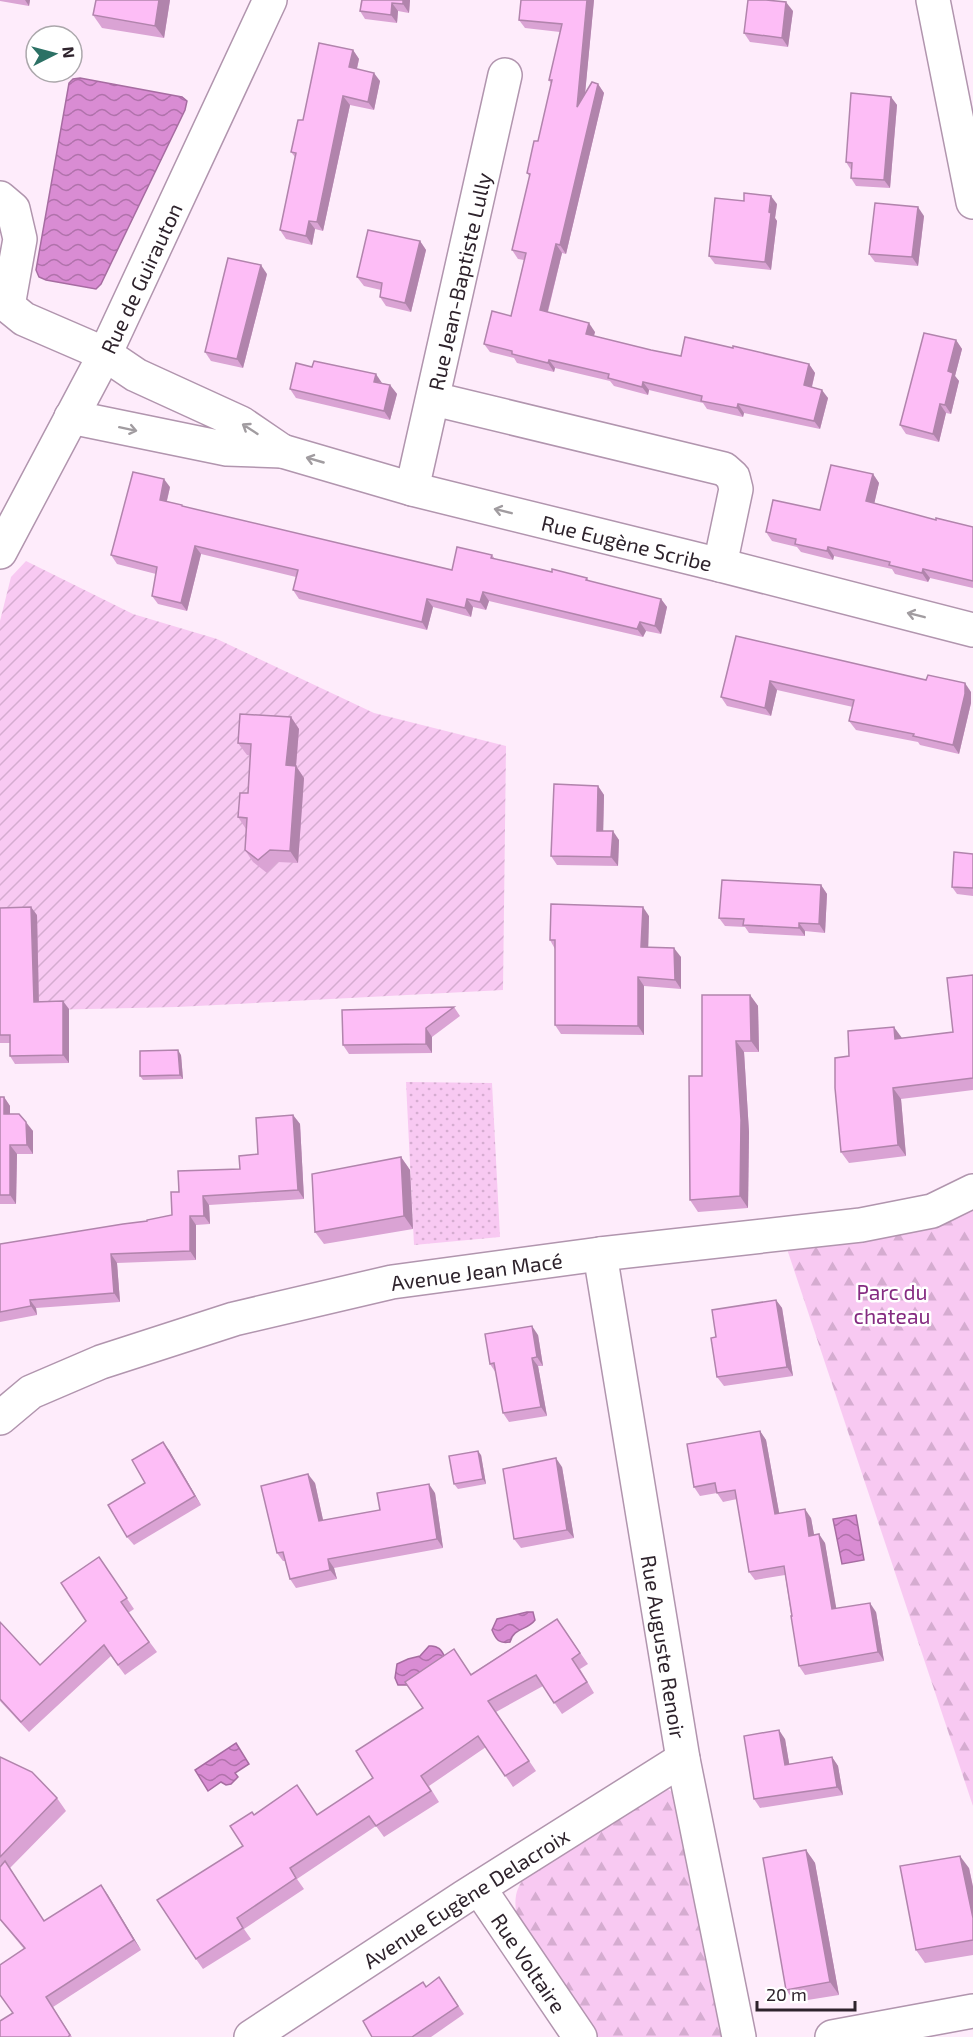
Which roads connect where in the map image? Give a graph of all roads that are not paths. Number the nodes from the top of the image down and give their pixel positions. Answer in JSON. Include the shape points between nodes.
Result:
{"nodes":[{"id":1,"x":270,"y":0,"type":"edge"},
{"id":2,"x":933,"y":0,"type":"edge"},
{"id":3,"x":505,"y":75,"type":"dead end"},
{"id":4,"x":968,"y":153,"type":"edge"},
{"id":5,"x":0,"y":198,"type":"edge"},
{"id":6,"x":973,"y":202,"type":"edge"},
{"id":7,"x":105,"y":354,"type":"junction"},
{"id":8,"x":434,"y":399,"type":"junction"},
{"id":9,"x":71,"y":417,"type":"junction"},
{"id":10,"x":282,"y":451,"type":"junction"},
{"id":11,"x":412,"y":489,"type":"junction"},
{"id":12,"x":0,"y":552,"type":"edge"},
{"id":13,"x":720,"y":565,"type":"junction"},
{"id":14,"x":973,"y":630,"type":"edge"},
{"id":15,"x":973,"y":1191,"type":"edge"},
{"id":16,"x":600,"y":1254,"type":"junction"},
{"id":17,"x":0,"y":1418,"type":"edge"},
{"id":18,"x":683,"y":1759,"type":"junction"},
{"id":19,"x":480,"y":1888,"type":"junction"},
{"id":20,"x":973,"y":2011,"type":"edge"},
{"id":21,"x":251,"y":2037,"type":"edge"},
{"id":22,"x":580,"y":2037,"type":"edge"},
{"id":23,"x":739,"y":2037,"type":"edge"},
{"id":24,"x":832,"y":2037,"type":"edge"}],
"edges":[{"from":1,"to":7,"type":"street","name":"Rue de Guirauton"},
{"from":2,"to":4,"type":"street"},
{"from":3,"to":8,"type":"street","name":"Rue Jean-Baptiste Lully"},
{"from":4,"to":6,"type":"street"},
{"from":5,"to":7,"type":"street","name":"Rue Eugène Scribe","via":[[13,209],[20,239],[8,306],[24,319]]},
{"from":7,"to":9,"type":"street","name":"Rue de Guirauton"},
{"from":10,"to":7,"type":"street","name":"Rue Eugène Scribe","one_way":true,"via":[[241,423],[136,375]]},
{"from":8,"to":11,"type":"street","name":"Rue Jean-Baptiste Lully"},
{"from":8,"to":13,"type":"street","via":[[724,469],[733,477],[736,489]]},
{"from":9,"to":10,"type":"street","name":"Rue Eugène Scribe","one_way":true,"via":[[227,449]]},
{"from":9,"to":12,"type":"street","name":"Rue de Guirauton"},
{"from":11,"to":10,"type":"street","name":"Rue Eugène Scribe","one_way":true},
{"from":13,"to":11,"type":"street","name":"Rue Eugène Scribe","one_way":true},
{"from":14,"to":13,"type":"street","name":"Rue Eugène Scribe","one_way":true},
{"from":15,"to":16,"type":"street","name":"Avenue Jean Macé","via":[[932,1211],[861,1225]]},
{"from":16,"to":17,"type":"street","name":"Avenue Jean Macé","via":[[392,1282],[234,1319],[101,1362],[31,1392]]},
{"from":16,"to":18,"type":"street","name":"Rue Auguste Renoir"},
{"from":18,"to":19,"type":"street","name":"Avenue Eugène Delacroix"},
{"from":18,"to":23,"type":"street","name":"Rue Auguste Renoir"},
{"from":19,"to":21,"type":"street","name":"Avenue Eugène Delacroix"},
{"from":19,"to":22,"type":"street","name":"Rue Voltaire"},
{"from":20,"to":24,"type":"street"}]}
